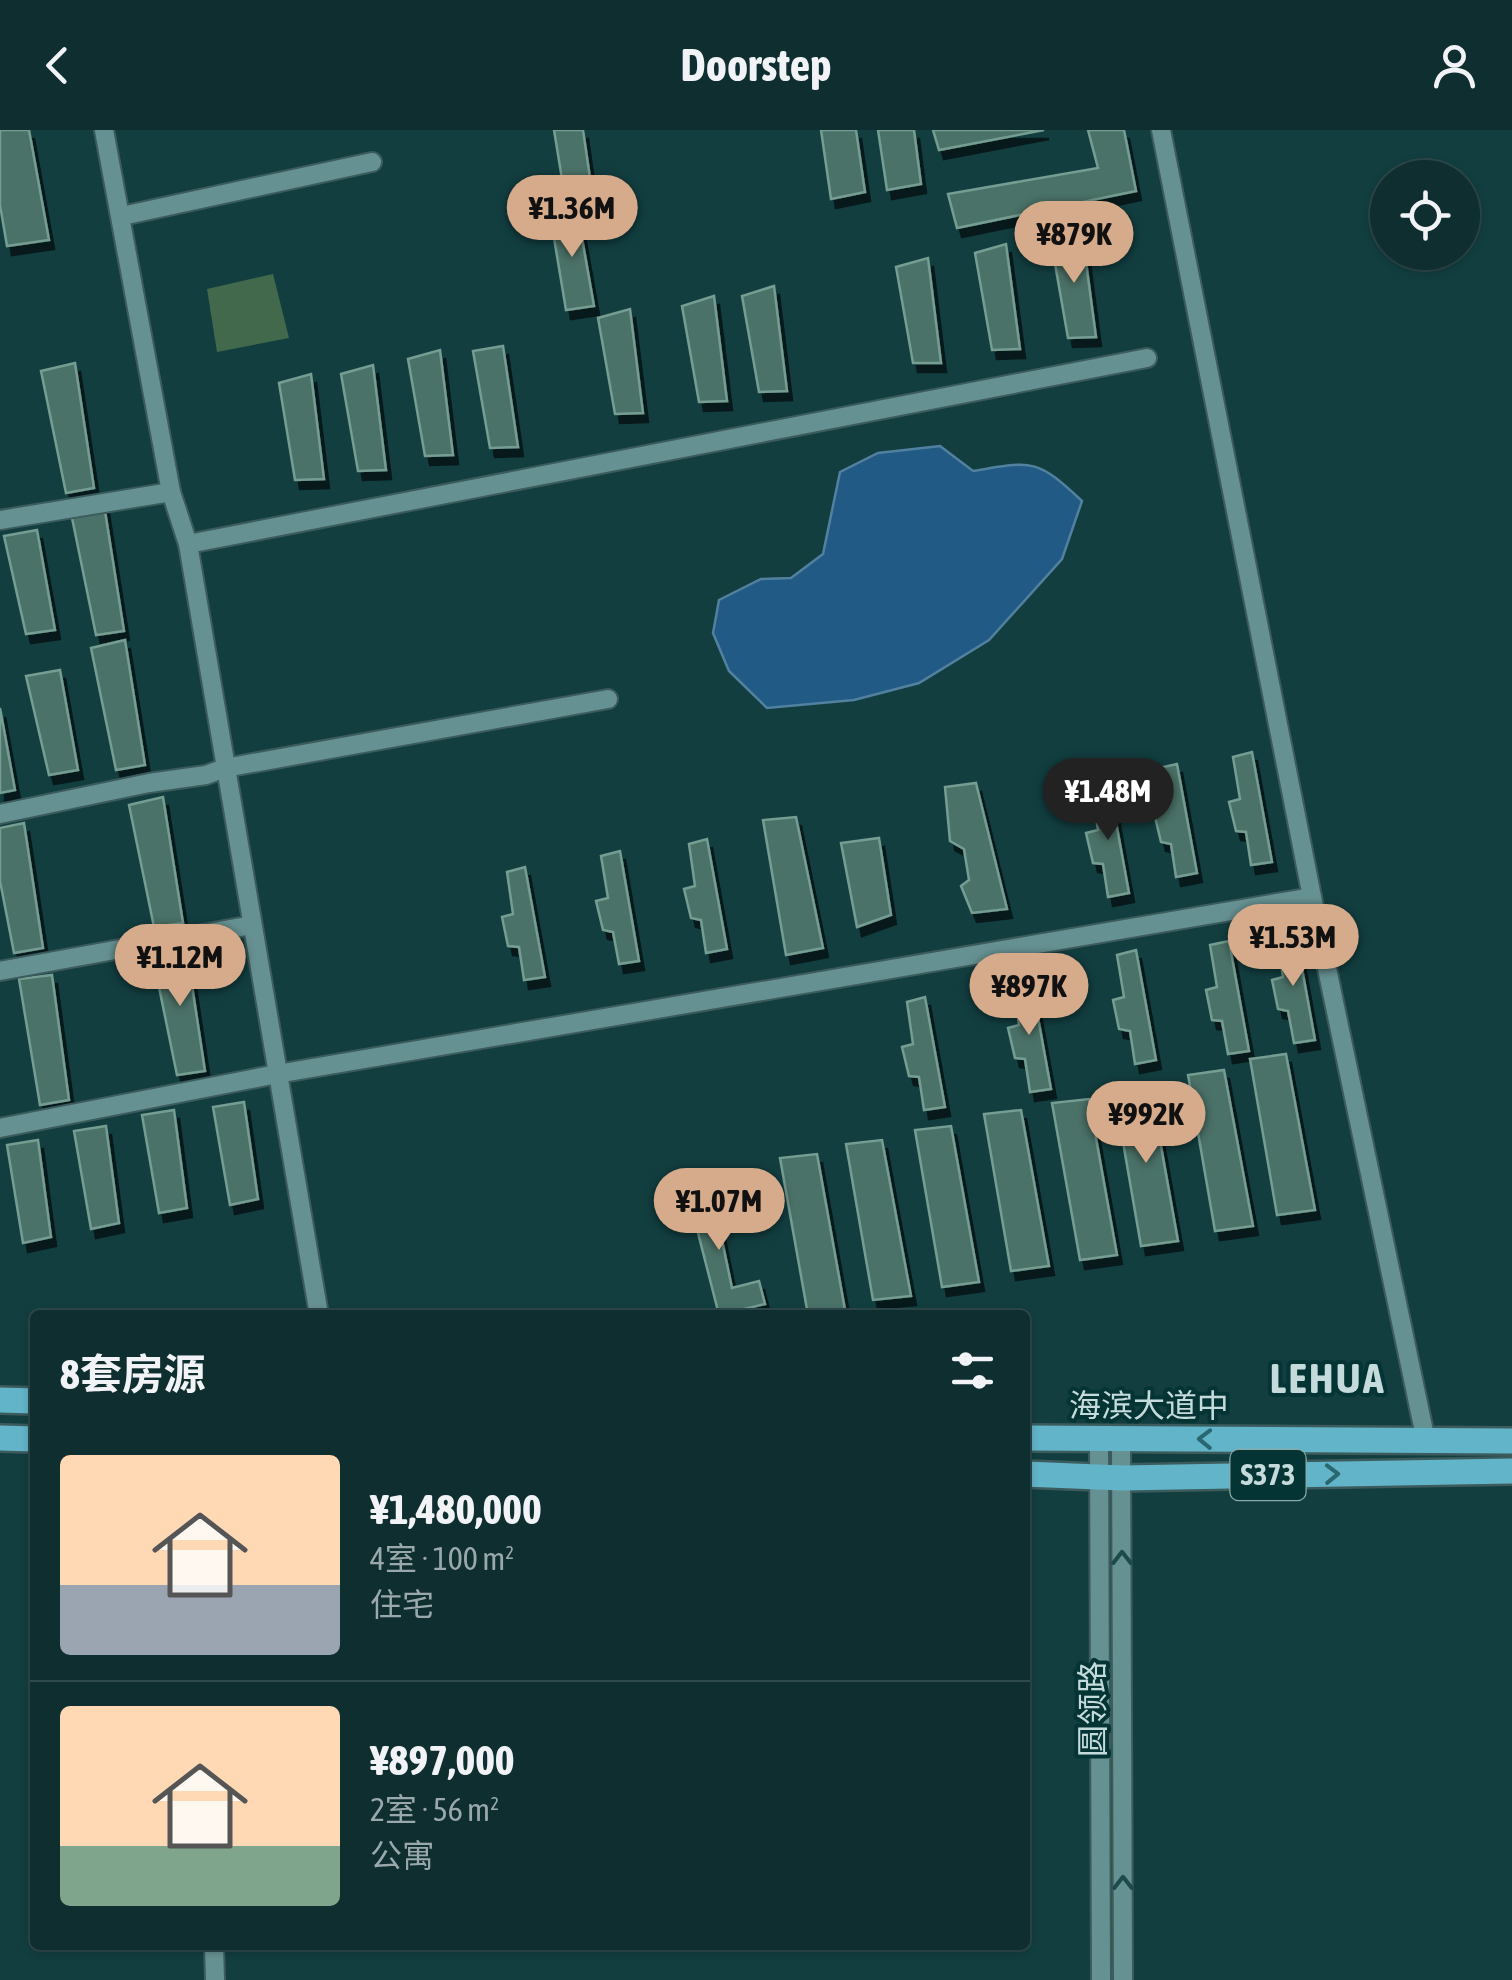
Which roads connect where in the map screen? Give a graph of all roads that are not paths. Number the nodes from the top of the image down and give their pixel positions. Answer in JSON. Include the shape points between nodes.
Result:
{"nodes":[{"id":1,"x":104,"y":130,"type":"edge"},
{"id":2,"x":1161,"y":130,"type":"edge"},
{"id":3,"x":372,"y":162,"type":"dead end"},
{"id":4,"x":122,"y":216,"type":"junction"},
{"id":5,"x":1148,"y":358,"type":"dead end"},
{"id":6,"x":171,"y":492,"type":"junction"},
{"id":7,"x":0,"y":520,"type":"edge"},
{"id":8,"x":188,"y":544,"type":"junction"},
{"id":9,"x":608,"y":700,"type":"dead end"},
{"id":10,"x":226,"y":768,"type":"junction"},
{"id":11,"x":0,"y":814,"type":"edge"},
{"id":12,"x":1312,"y":897,"type":"junction"},
{"id":13,"x":252,"y":925,"type":"junction"},
{"id":14,"x":0,"y":971,"type":"edge"},
{"id":15,"x":277,"y":1074,"type":"junction"},
{"id":16,"x":0,"y":1128,"type":"edge"},
{"id":17,"x":318,"y":1310,"type":"edge"},
{"id":18,"x":0,"y":1400,"type":"edge"},
{"id":19,"x":30,"y":1401,"type":"edge"},
{"id":20,"x":0,"y":1438,"type":"edge"},
{"id":21,"x":1030,"y":1438,"type":"edge"},
{"id":22,"x":30,"y":1439,"type":"edge"},
{"id":23,"x":1110,"y":1439,"type":"junction"},
{"id":24,"x":1512,"y":1440,"type":"edge"},
{"id":25,"x":1426,"y":1442,"type":"junction"},
{"id":26,"x":1512,"y":1470,"type":"edge"},
{"id":27,"x":1030,"y":1474,"type":"edge"},
{"id":28,"x":1111,"y":1478,"type":"junction"},
{"id":29,"x":214,"y":1950,"type":"edge"},
{"id":30,"x":215,"y":1980,"type":"edge"},
{"id":31,"x":1101,"y":1980,"type":"edge"},
{"id":32,"x":1124,"y":1980,"type":"edge"}],
"edges":[{"from":1,"to":4,"type":"street"},
{"from":2,"to":12,"type":"street"},
{"from":3,"to":4,"type":"street"},
{"from":4,"to":6,"type":"street"},
{"from":5,"to":8,"type":"street"},
{"from":6,"to":7,"type":"street"},
{"from":6,"to":8,"type":"street"},
{"from":8,"to":10,"type":"street"},
{"from":9,"to":10,"type":"street"},
{"from":10,"to":11,"type":"street"},
{"from":10,"to":13,"type":"street"},
{"from":12,"to":15,"type":"street"},
{"from":12,"to":25,"type":"street"},
{"from":13,"to":14,"type":"street"},
{"from":13,"to":15,"type":"street"},
{"from":15,"to":16,"type":"street"},
{"from":15,"to":17,"type":"street"},
{"from":18,"to":19,"type":"main road"},
{"from":20,"to":22,"type":"main road"},
{"from":21,"to":23,"type":"main road","name":"海滨大道中","number":"S373"},
{"from":25,"to":23,"type":"main road","name":"海滨大道中","number":"S373","one_way":true},
{"from":23,"to":28,"type":"street","name":"圆领路"},
{"from":24,"to":25,"type":"main road","name":"海滨大道中","number":"S373"},
{"from":28,"to":26,"type":"main road","number":"S373","one_way":true},
{"from":27,"to":28,"type":"main road","number":"S373"},
{"from":28,"to":31,"type":"street","name":"圆领路"},
{"from":32,"to":28,"type":"street","name":"圆领路","one_way":true},
{"from":29,"to":30,"type":"street"}]}
